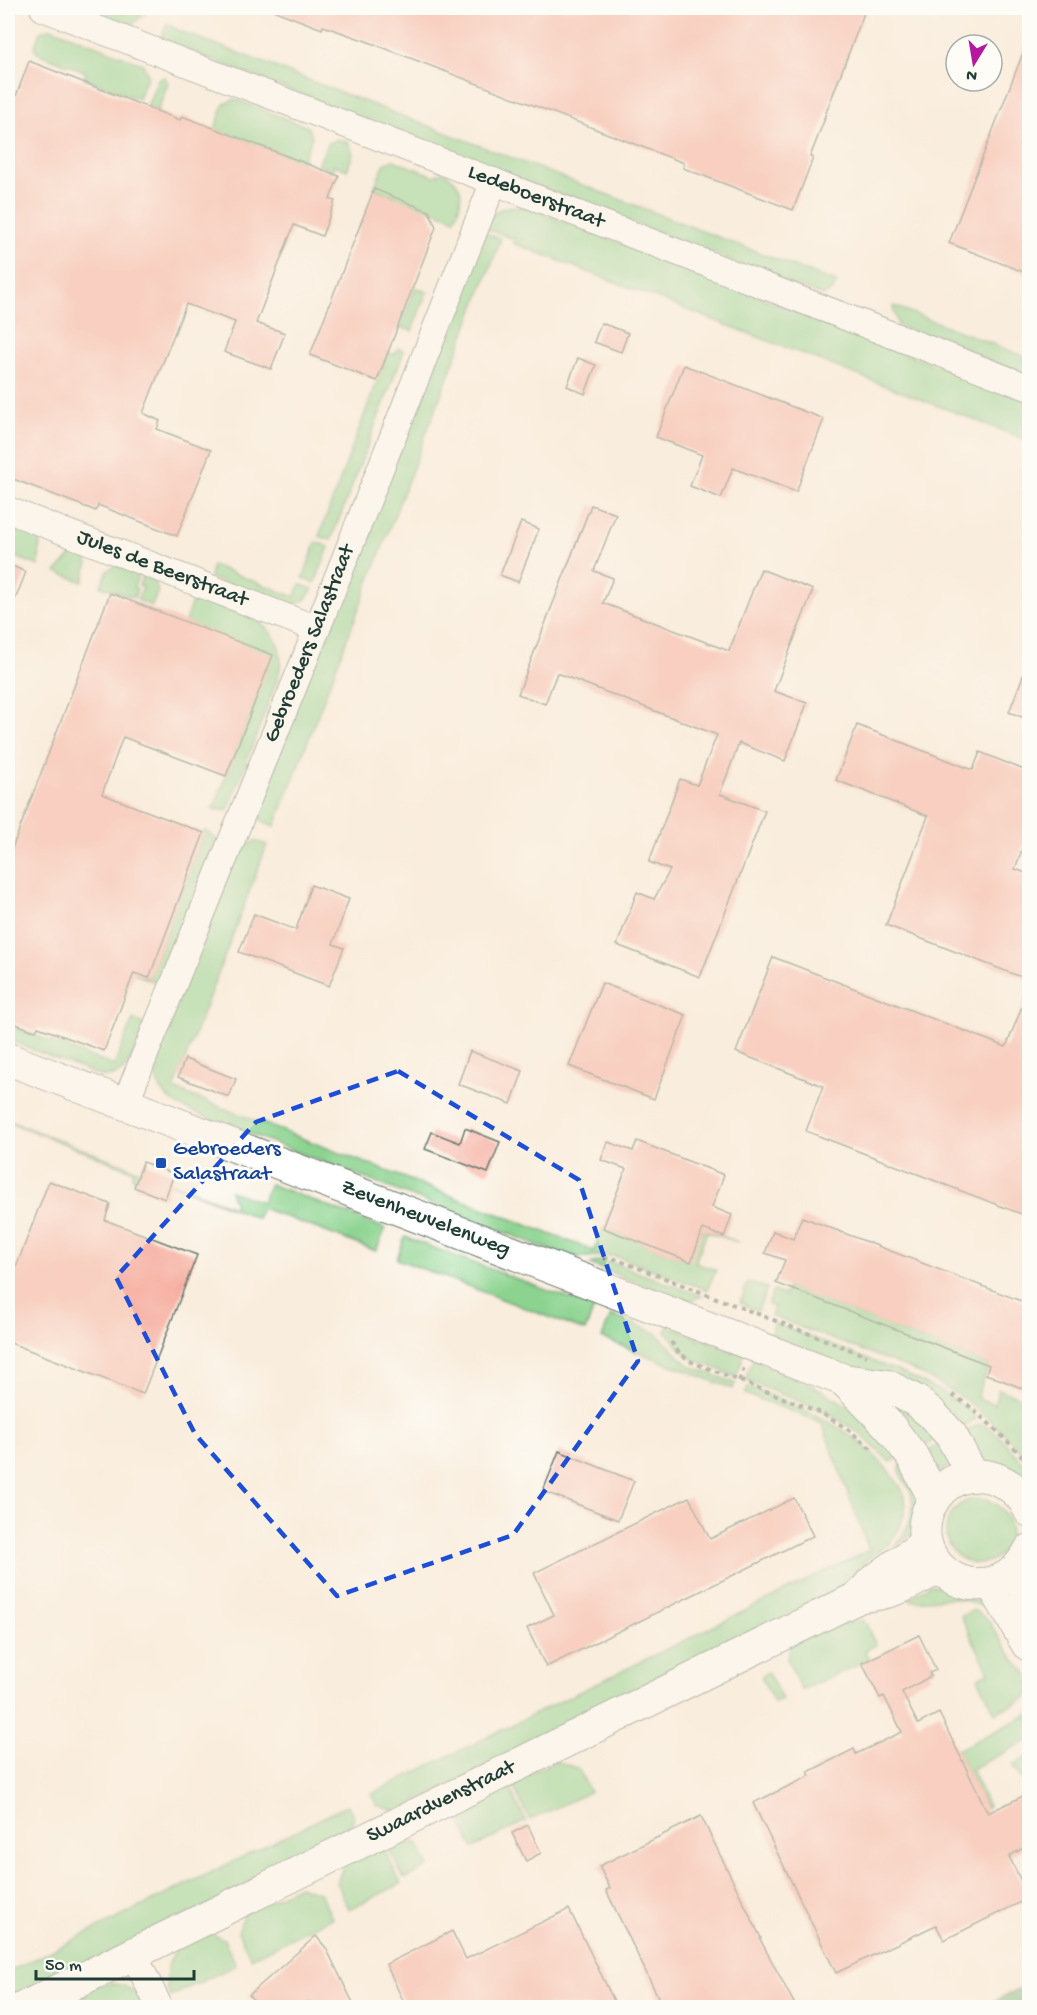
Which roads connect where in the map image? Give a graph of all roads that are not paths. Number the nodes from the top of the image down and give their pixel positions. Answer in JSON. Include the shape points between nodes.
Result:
{"nodes":[{"id":1,"x":43,"y":8,"type":"edge"},
{"id":2,"x":494,"y":181,"type":"junction"},
{"id":3,"x":1029,"y":388,"type":"edge"},
{"id":4,"x":8,"y":510,"type":"edge"},
{"id":5,"x":317,"y":629,"type":"junction"},
{"id":6,"x":8,"y":1059,"type":"edge"},
{"id":7,"x":125,"y":1104,"type":"junction"},
{"id":8,"x":844,"y":1380,"type":"junction"},
{"id":9,"x":973,"y":1476,"type":"junction"},
{"id":10,"x":934,"y":1498,"type":"junction"},
{"id":11,"x":1027,"y":1502,"type":"edge"},
{"id":12,"x":932,"y":1556,"type":"junction"},
{"id":13,"x":1011,"y":1568,"type":"edge"},
{"id":14,"x":1029,"y":1613,"type":"edge"},
{"id":15,"x":1029,"y":1649,"type":"edge"},
{"id":16,"x":133,"y":1953,"type":"junction"},
{"id":17,"x":23,"y":2007,"type":"edge"},
{"id":18,"x":160,"y":2007,"type":"edge"}],
"edges":[{"from":1,"to":2,"type":"street","name":"Ledeboerstraat"},
{"from":2,"to":3,"type":"street","name":"Ledeboerstraat"},
{"from":2,"to":5,"type":"street","name":"Gebroeders Salastraat"},
{"from":4,"to":5,"type":"street","name":"Jules de Beerstraat"},
{"from":5,"to":7,"type":"street","name":"Gebroeders Salastraat"},
{"from":6,"to":7,"type":"street","name":"Zevenheuvelenweg"},
{"from":7,"to":8,"type":"street","name":"Zevenheuvelenweg"},
{"from":8,"to":9,"type":"street","name":"Zevenheuvelenweg","via":[[888,1386],[916,1401],[951,1435]]},
{"from":8,"to":10,"type":"street","name":"Zevenheuvelenweg","via":[[890,1427],[912,1456]]},
{"from":9,"to":10,"type":"street","via":[[951,1483]]},
{"from":9,"to":11,"type":"street","via":[[1001,1481]]},
{"from":10,"to":12,"type":"street","via":[[924,1528]]},
{"from":12,"to":13,"type":"street","via":[[953,1579],[970,1584]]},
{"from":12,"to":16,"type":"street","name":"Swaardvenstraat","via":[[872,1582],[861,1596]]},
{"from":13,"to":14,"type":"street"},
{"from":13,"to":15,"type":"street","via":[[1025,1646]]},
{"from":16,"to":17,"type":"street","name":"Swaardvenstraat"},
{"from":16,"to":18,"type":"street"}]}
